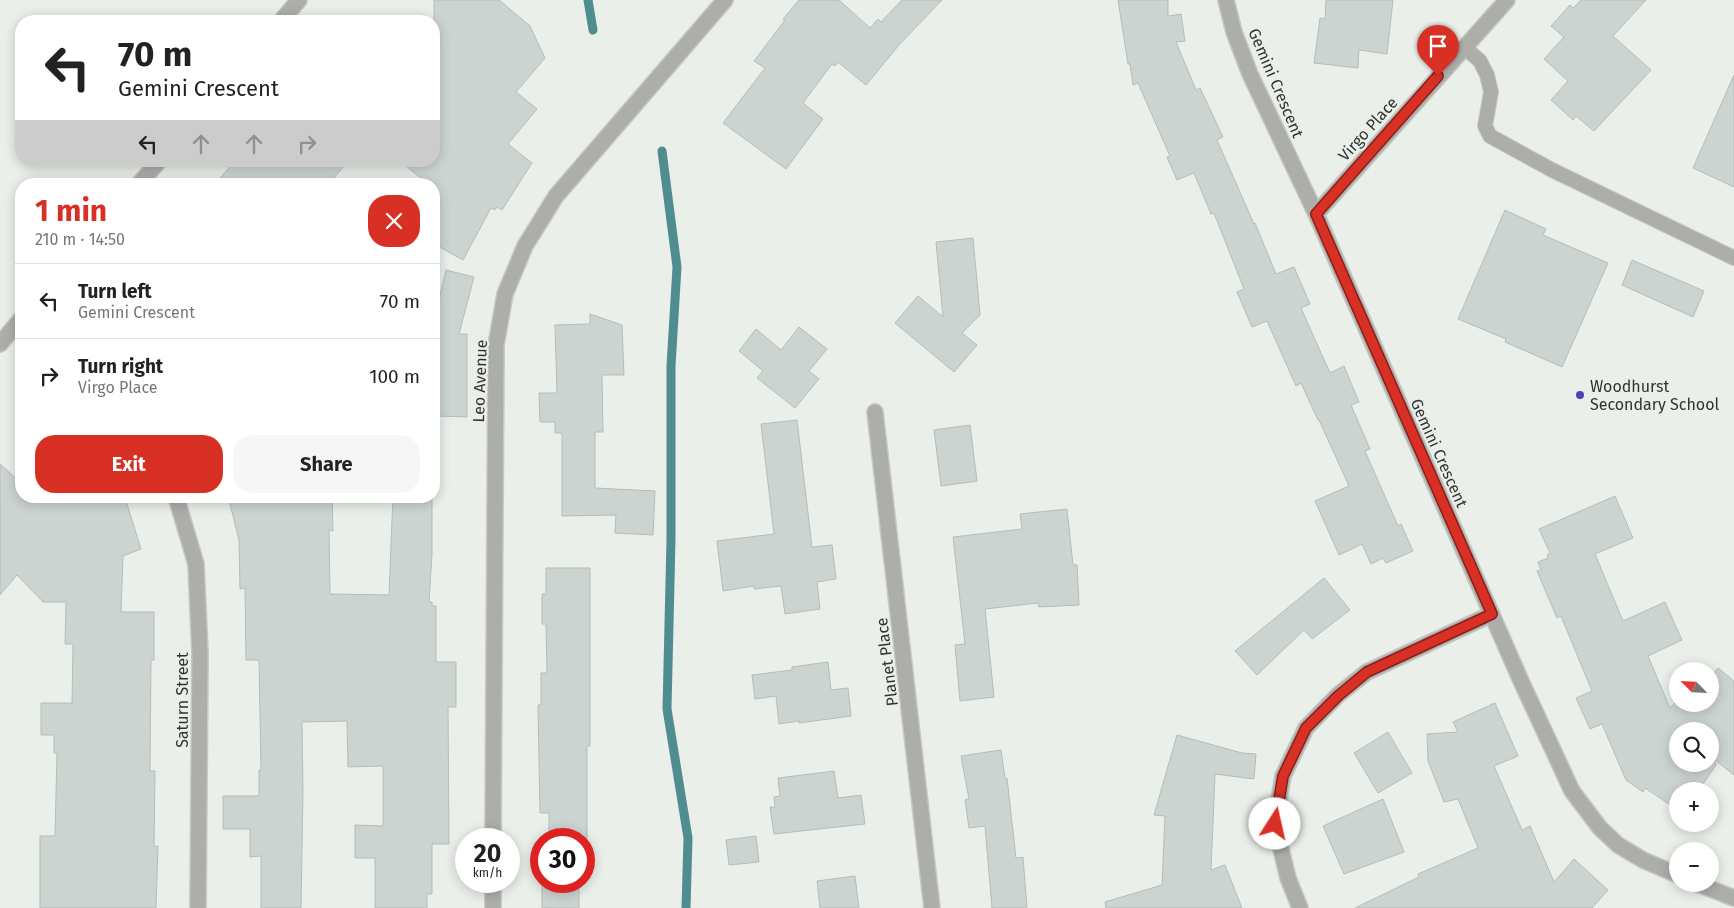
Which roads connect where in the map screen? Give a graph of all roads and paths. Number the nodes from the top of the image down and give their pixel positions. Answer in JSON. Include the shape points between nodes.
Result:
{"nodes":[{"id":1,"x":299,"y":0,"type":"edge"},
{"id":2,"x":725,"y":0,"type":"edge"},
{"id":3,"x":1226,"y":0,"type":"edge"},
{"id":4,"x":1507,"y":0,"type":"edge"},
{"id":5,"x":285,"y":15,"type":"edge"},
{"id":6,"x":1464,"y":47,"type":"junction"},
{"id":7,"x":154,"y":167,"type":"edge"},
{"id":8,"x":144,"y":178,"type":"edge"},
{"id":9,"x":1316,"y":214,"type":"junction"},
{"id":10,"x":1734,"y":258,"type":"edge"},
{"id":11,"x":15,"y":336,"type":"edge"},
{"id":12,"x":0,"y":344,"type":"edge"},
{"id":13,"x":875,"y":412,"type":"dead end"},
{"id":14,"x":178,"y":503,"type":"edge"},
{"id":15,"x":1492,"y":614,"type":"junction"},
{"id":16,"x":493,"y":828,"type":"edge"},
{"id":17,"x":1669,"y":871,"type":"edge"},
{"id":18,"x":1719,"y":892,"type":"edge"},
{"id":19,"x":493,"y":893,"type":"edge"},
{"id":20,"x":1734,"y":898,"type":"edge"},
{"id":21,"x":198,"y":908,"type":"edge"},
{"id":22,"x":493,"y":908,"type":"edge"},
{"id":23,"x":932,"y":908,"type":"edge"},
{"id":24,"x":1300,"y":908,"type":"edge"}],
"edges":[{"from":1,"to":5,"type":"street"},
{"from":2,"to":16,"type":"street","name":"Leo Avenue","via":[[556,196],[524,246],[505,294],[496,346]]},
{"from":3,"to":9,"type":"street","name":"Gemini Crescent","via":[[1250,74]]},
{"from":4,"to":6,"type":"street","name":"Virgo Place"},
{"from":6,"to":9,"type":"street","name":"Virgo Place"},
{"from":6,"to":10,"type":"lane","via":[[1480,61],[1487,75],[1491,92],[1485,126],[1490,136],[1552,170]]},
{"from":7,"to":8,"type":"street"},
{"from":9,"to":15,"type":"street","name":"Gemini Crescent"},
{"from":11,"to":12,"type":"street"},
{"from":13,"to":23,"type":"street","name":"Planet Place"},
{"from":14,"to":21,"type":"street","name":"Saturn Street","via":[[196,564],[200,654]]},
{"from":15,"to":17,"type":"street","name":"Gemini Crescent","via":[[1572,791],[1600,828],[1618,845]]},
{"from":15,"to":24,"type":"street","via":[[1367,672],[1306,728],[1283,776],[1275,824],[1288,878]]},
{"from":18,"to":20,"type":"street"},
{"from":19,"to":22,"type":"street"}]}
